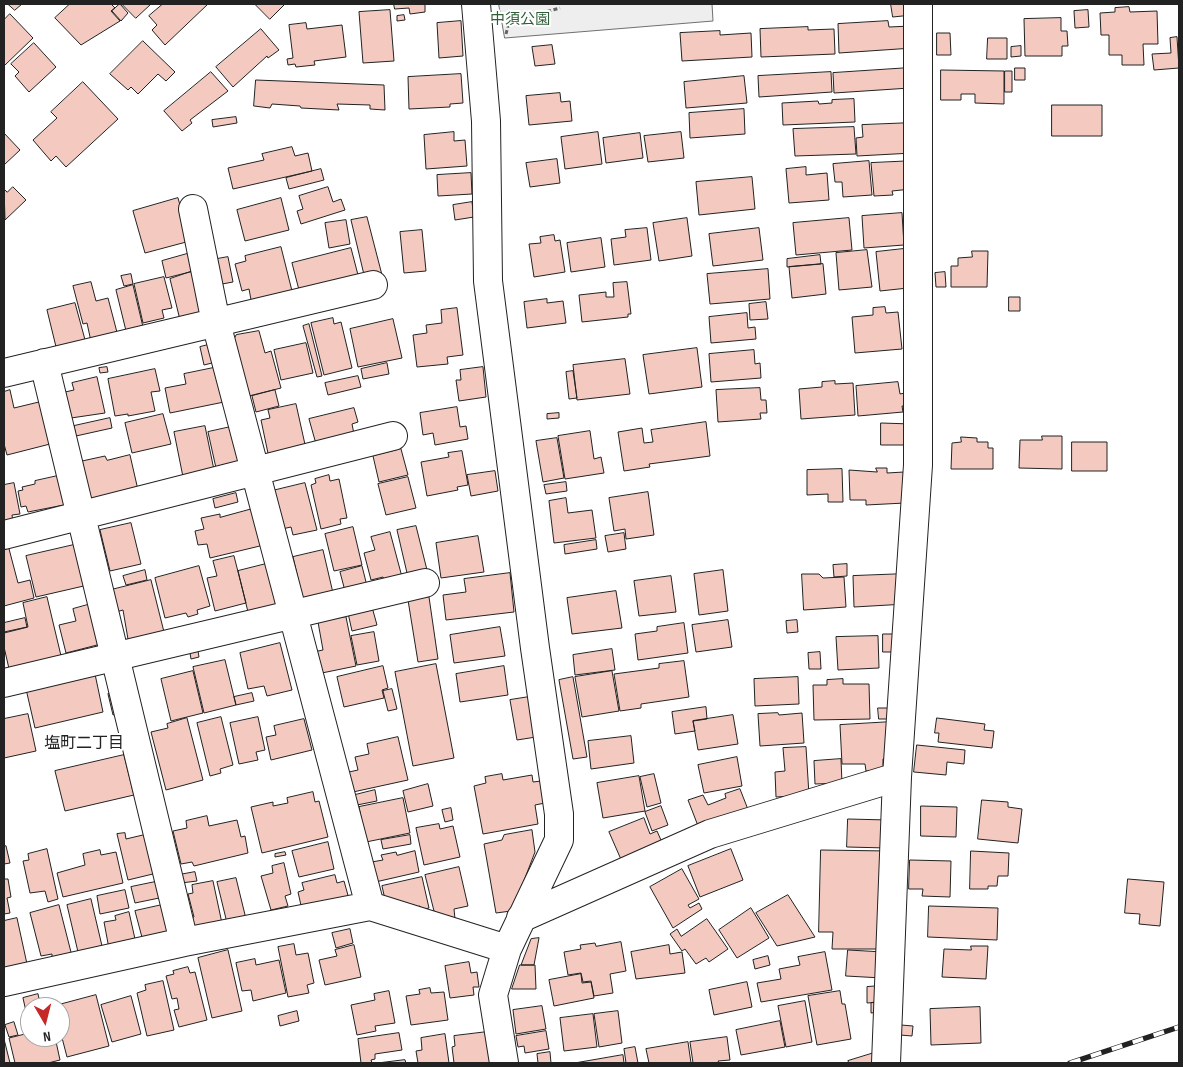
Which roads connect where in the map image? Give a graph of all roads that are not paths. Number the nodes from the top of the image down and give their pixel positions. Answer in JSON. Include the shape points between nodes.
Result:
{"nodes":[{"id":1,"x":476,"y":4,"type":"edge"},
{"id":2,"x":918,"y":4,"type":"edge"},
{"id":3,"x":193,"y":209,"type":"dead end"},
{"id":4,"x":374,"y":285,"type":"dead end"},
{"id":5,"x":216,"y":322,"type":"junction"},
{"id":6,"x":44,"y":363,"type":"junction"},
{"id":7,"x":4,"y":373,"type":"edge"},
{"id":8,"x":393,"y":436,"type":"dead end"},
{"id":9,"x":256,"y":469,"type":"junction"},
{"id":10,"x":80,"y":514,"type":"junction"},
{"id":11,"x":4,"y":535,"type":"edge"},
{"id":12,"x":425,"y":583,"type":"dead end"},
{"id":13,"x":295,"y":615,"type":"junction"},
{"id":14,"x":114,"y":655,"type":"junction"},
{"id":15,"x":4,"y":683,"type":"edge"},
{"id":16,"x":897,"y":777,"type":"junction"},
{"id":17,"x":370,"y":906,"type":"junction"},
{"id":18,"x":522,"y":918,"type":"junction"},
{"id":19,"x":184,"y":942,"type":"junction"},
{"id":20,"x":507,"y":949,"type":"junction"},
{"id":21,"x":4,"y":982,"type":"edge"},
{"id":22,"x":504,"y":1063,"type":"edge"},
{"id":23,"x":886,"y":1063,"type":"edge"}],
"edges":[{"from":1,"to":18,"type":"street","via":[[486,121],[488,281],[559,814],[558,840]]},
{"from":2,"to":16,"type":"street","via":[[918,465]]},
{"from":3,"to":5,"type":"street"},
{"from":4,"to":5,"type":"street"},
{"from":5,"to":6,"type":"street"},
{"from":5,"to":9,"type":"street"},
{"from":6,"to":7,"type":"street"},
{"from":6,"to":10,"type":"street"},
{"from":8,"to":9,"type":"street"},
{"from":9,"to":10,"type":"street"},
{"from":9,"to":13,"type":"street"},
{"from":10,"to":11,"type":"street"},
{"from":10,"to":14,"type":"street"},
{"from":12,"to":13,"type":"street"},
{"from":13,"to":14,"type":"street"},
{"from":13,"to":17,"type":"street"},
{"from":14,"to":15,"type":"street"},
{"from":14,"to":19,"type":"street"},
{"from":16,"to":18,"type":"street","via":[[710,834]]},
{"from":16,"to":23,"type":"street"},
{"from":17,"to":19,"type":"street"},
{"from":17,"to":20,"type":"street"},
{"from":18,"to":20,"type":"street"},
{"from":19,"to":21,"type":"street"},
{"from":20,"to":22,"type":"street","via":[[493,994]]}]}
